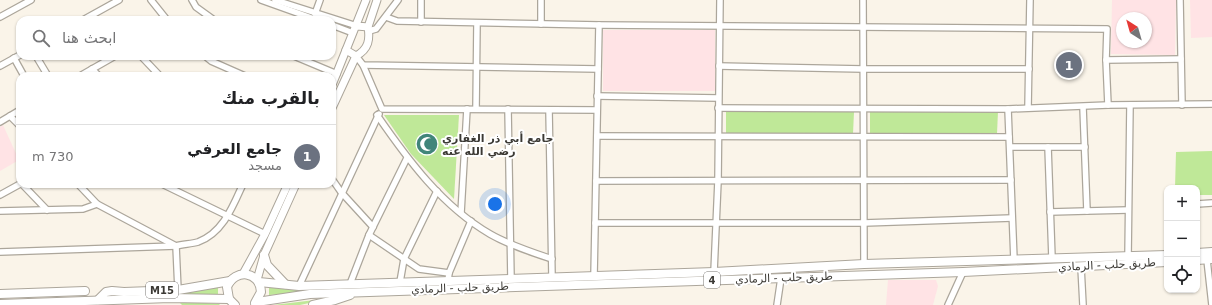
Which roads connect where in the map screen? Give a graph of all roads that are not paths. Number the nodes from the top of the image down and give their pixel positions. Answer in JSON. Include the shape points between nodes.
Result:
{"nodes":[{"id":1,"x":31,"y":0,"type":"edge"},
{"id":2,"x":119,"y":0,"type":"edge"},
{"id":3,"x":151,"y":0,"type":"edge"},
{"id":4,"x":192,"y":0,"type":"edge"},
{"id":5,"x":261,"y":0,"type":"edge"},
{"id":6,"x":276,"y":0,"type":"edge"},
{"id":7,"x":320,"y":0,"type":"edge"},
{"id":8,"x":366,"y":0,"type":"edge"},
{"id":9,"x":378,"y":0,"type":"edge"},
{"id":10,"x":398,"y":0,"type":"edge"},
{"id":11,"x":421,"y":0,"type":"edge"},
{"id":12,"x":541,"y":0,"type":"edge"},
{"id":13,"x":720,"y":0,"type":"edge"},
{"id":14,"x":863,"y":0,"type":"edge"},
{"id":15,"x":1030,"y":0,"type":"edge"},
{"id":16,"x":1180,"y":0,"type":"edge"},
{"id":17,"x":315,"y":14,"type":"junction"},
{"id":18,"x":90,"y":16,"type":"edge"},
{"id":19,"x":164,"y":16,"type":"edge"},
{"id":20,"x":208,"y":16,"type":"edge"},
{"id":21,"x":306,"y":16,"type":"edge"},
{"id":22,"x":320,"y":16,"type":"edge"},
{"id":23,"x":0,"y":17,"type":"edge"},
{"id":24,"x":386,"y":17,"type":"junction"},
{"id":25,"x":336,"y":22,"type":"edge"},
{"id":26,"x":421,"y":22,"type":"junction"},
{"id":27,"x":477,"y":23,"type":"junction"},
{"id":28,"x":541,"y":24,"type":"junction"},
{"id":29,"x":599,"y":25,"type":"junction"},
{"id":30,"x":336,"y":26,"type":"edge"},
{"id":31,"x":719,"y":26,"type":"junction"},
{"id":32,"x":863,"y":28,"type":"junction"},
{"id":33,"x":1029,"y":28,"type":"junction"},
{"id":34,"x":368,"y":29,"type":"junction"},
{"id":35,"x":355,"y":30,"type":"junction"},
{"id":36,"x":346,"y":50,"type":"junction"},
{"id":37,"x":356,"y":56,"type":"junction"},
{"id":38,"x":14,"y":58,"type":"joint"},
{"id":39,"x":1181,"y":59,"type":"junction"},
{"id":40,"x":38,"y":60,"type":"edge"},
{"id":41,"x":109,"y":60,"type":"edge"},
{"id":42,"x":145,"y":60,"type":"edge"},
{"id":43,"x":210,"y":60,"type":"edge"},
{"id":44,"x":304,"y":60,"type":"edge"},
{"id":45,"x":1106,"y":60,"type":"junction"},
{"id":46,"x":363,"y":65,"type":"junction"},
{"id":47,"x":0,"y":66,"type":"edge"},
{"id":48,"x":719,"y":66,"type":"junction"},
{"id":49,"x":476,"y":67,"type":"junction"},
{"id":50,"x":598,"y":68,"type":"junction"},
{"id":51,"x":92,"y":69,"type":"junction"},
{"id":52,"x":863,"y":69,"type":"junction"},
{"id":53,"x":1028,"y":69,"type":"junction"},
{"id":54,"x":22,"y":72,"type":"edge"},
{"id":55,"x":46,"y":72,"type":"edge"},
{"id":56,"x":87,"y":72,"type":"edge"},
{"id":57,"x":95,"y":72,"type":"edge"},
{"id":58,"x":156,"y":72,"type":"edge"},
{"id":59,"x":236,"y":72,"type":"edge"},
{"id":60,"x":332,"y":72,"type":"edge"},
{"id":61,"x":337,"y":74,"type":"edge"},
{"id":62,"x":597,"y":96,"type":"junction"},
{"id":63,"x":718,"y":98,"type":"junction"},
{"id":64,"x":336,"y":99,"type":"edge"},
{"id":65,"x":1212,"y":104,"type":"edge"},
{"id":66,"x":1108,"y":105,"type":"junction"},
{"id":67,"x":1130,"y":105,"type":"junction"},
{"id":68,"x":1182,"y":105,"type":"junction"},
{"id":69,"x":1083,"y":106,"type":"junction"},
{"id":70,"x":467,"y":108,"type":"junction"},
{"id":71,"x":718,"y":108,"type":"junction"},
{"id":72,"x":863,"y":108,"type":"junction"},
{"id":73,"x":1028,"y":108,"type":"junction"},
{"id":74,"x":382,"y":109,"type":"junction"},
{"id":75,"x":476,"y":109,"type":"junction"},
{"id":76,"x":508,"y":109,"type":"junction"},
{"id":77,"x":1008,"y":109,"type":"junction"},
{"id":78,"x":549,"y":110,"type":"junction"},
{"id":79,"x":597,"y":110,"type":"junction"},
{"id":80,"x":16,"y":112,"type":"edge"},
{"id":81,"x":378,"y":115,"type":"junction"},
{"id":82,"x":10,"y":116,"type":"junction"},
{"id":83,"x":0,"y":122,"type":"edge"},
{"id":84,"x":16,"y":122,"type":"edge"},
{"id":85,"x":597,"y":136,"type":"junction"},
{"id":86,"x":1009,"y":137,"type":"junction"},
{"id":87,"x":718,"y":138,"type":"junction"},
{"id":88,"x":864,"y":138,"type":"junction"},
{"id":89,"x":1010,"y":147,"type":"junction"},
{"id":90,"x":1048,"y":147,"type":"junction"},
{"id":91,"x":1085,"y":147,"type":"junction"},
{"id":92,"x":407,"y":158,"type":"junction"},
{"id":93,"x":1011,"y":180,"type":"junction"},
{"id":94,"x":718,"y":181,"type":"junction"},
{"id":95,"x":864,"y":181,"type":"junction"},
{"id":96,"x":596,"y":182,"type":"junction"},
{"id":97,"x":336,"y":185,"type":"edge"},
{"id":98,"x":16,"y":187,"type":"edge"},
{"id":99,"x":25,"y":188,"type":"edge"},
{"id":100,"x":82,"y":188,"type":"edge"},
{"id":101,"x":170,"y":188,"type":"edge"},
{"id":102,"x":241,"y":188,"type":"edge"},
{"id":103,"x":286,"y":188,"type":"edge"},
{"id":104,"x":294,"y":188,"type":"edge"},
{"id":105,"x":437,"y":191,"type":"junction"},
{"id":106,"x":341,"y":192,"type":"junction"},
{"id":107,"x":0,"y":195,"type":"edge"},
{"id":108,"x":1212,"y":203,"type":"edge"},
{"id":109,"x":98,"y":204,"type":"junction"},
{"id":110,"x":1200,"y":204,"type":"edge"},
{"id":111,"x":47,"y":210,"type":"junction"},
{"id":112,"x":1128,"y":210,"type":"junction"},
{"id":113,"x":0,"y":211,"type":"edge"},
{"id":114,"x":1087,"y":211,"type":"junction"},
{"id":115,"x":1050,"y":212,"type":"junction"},
{"id":116,"x":461,"y":213,"type":"junction"},
{"id":117,"x":228,"y":216,"type":"junction"},
{"id":118,"x":1012,"y":218,"type":"junction"},
{"id":119,"x":471,"y":221,"type":"junction"},
{"id":120,"x":595,"y":223,"type":"junction"},
{"id":121,"x":864,"y":223,"type":"junction"},
{"id":122,"x":716,"y":224,"type":"junction"},
{"id":123,"x":373,"y":227,"type":"junction"},
{"id":124,"x":265,"y":234,"type":"junction"},
{"id":125,"x":369,"y":235,"type":"junction"},
{"id":126,"x":510,"y":244,"type":"junction"},
{"id":127,"x":176,"y":246,"type":"junction"},
{"id":128,"x":0,"y":252,"type":"edge"},
{"id":129,"x":1212,"y":252,"type":"edge"},
{"id":130,"x":1200,"y":253,"type":"edge"},
{"id":131,"x":264,"y":255,"type":"junction"},
{"id":132,"x":1164,"y":255,"type":"edge"},
{"id":133,"x":1052,"y":258,"type":"junction"},
{"id":134,"x":1128,"y":258,"type":"junction"},
{"id":135,"x":404,"y":259,"type":"junction"},
{"id":136,"x":552,"y":259,"type":"junction"},
{"id":137,"x":1210,"y":259,"type":"edge"},
{"id":138,"x":1014,"y":260,"type":"junction"},
{"id":139,"x":1200,"y":260,"type":"edge"},
{"id":140,"x":1164,"y":262,"type":"edge"},
{"id":141,"x":864,"y":264,"type":"junction"},
{"id":142,"x":1081,"y":267,"type":"junction"},
{"id":143,"x":714,"y":272,"type":"junction"},
{"id":144,"x":963,"y":272,"type":"junction"},
{"id":145,"x":243,"y":274,"type":"junction"},
{"id":146,"x":594,"y":276,"type":"junction"},
{"id":147,"x":448,"y":277,"type":"junction"},
{"id":148,"x":552,"y":277,"type":"junction"},
{"id":149,"x":780,"y":278,"type":"junction"},
{"id":150,"x":511,"y":279,"type":"junction"},
{"id":151,"x":258,"y":281,"type":"junction"},
{"id":152,"x":230,"y":282,"type":"junction"},
{"id":153,"x":400,"y":282,"type":"junction"},
{"id":154,"x":285,"y":284,"type":"junction"},
{"id":155,"x":350,"y":284,"type":"junction"},
{"id":156,"x":299,"y":286,"type":"junction"},
{"id":157,"x":178,"y":290,"type":"junction"},
{"id":158,"x":85,"y":291,"type":"dead end"},
{"id":159,"x":63,"y":292,"type":"junction"},
{"id":160,"x":358,"y":292,"type":"junction"},
{"id":161,"x":0,"y":294,"type":"edge"},
{"id":162,"x":170,"y":298,"type":"junction"},
{"id":163,"x":98,"y":300,"type":"junction"},
{"id":164,"x":64,"y":301,"type":"junction"},
{"id":165,"x":231,"y":303,"type":"edge"},
{"id":166,"x":255,"y":303,"type":"edge"},
{"id":167,"x":0,"y":304,"type":"edge"},
{"id":168,"x":35,"y":304,"type":"edge"},
{"id":169,"x":178,"y":305,"type":"edge"},
{"id":170,"x":313,"y":305,"type":"edge"},
{"id":171,"x":777,"y":305,"type":"edge"},
{"id":172,"x":948,"y":305,"type":"edge"},
{"id":173,"x":1082,"y":305,"type":"edge"},
{"id":174,"x":1212,"y":305,"type":"edge"}],
"edges":[{"from":1,"to":23,"type":"street"},
{"from":2,"to":18,"type":"street"},
{"from":3,"to":19,"type":"street"},
{"from":4,"to":20,"type":"street","via":[[196,7]]},
{"from":5,"to":21,"type":"street"},
{"from":6,"to":17,"type":"street"},
{"from":7,"to":17,"type":"street"},
{"from":8,"to":35,"type":"main road"},
{"from":9,"to":34,"type":"main road"},
{"from":10,"to":24,"type":"street"},
{"from":11,"to":26,"type":"street"},
{"from":12,"to":28,"type":"street"},
{"from":13,"to":31,"type":"street"},
{"from":14,"to":32,"type":"street"},
{"from":15,"to":33,"type":"street"},
{"from":16,"to":39,"type":"street"},
{"from":17,"to":22,"type":"street"},
{"from":24,"to":26,"type":"street","via":[[397,21]]},
{"from":24,"to":34,"type":"street","via":[[376,29]]},
{"from":25,"to":35,"type":"street"},
{"from":26,"to":27,"type":"street"},
{"from":27,"to":28,"type":"street"},
{"from":27,"to":49,"type":"street"},
{"from":28,"to":29,"type":"street"},
{"from":29,"to":31,"type":"street"},
{"from":29,"to":50,"type":"street"},
{"from":30,"to":35,"type":"street"},
{"from":31,"to":32,"type":"street"},
{"from":31,"to":48,"type":"street"},
{"from":32,"to":33,"type":"street"},
{"from":32,"to":52,"type":"street"},
{"from":33,"to":45,"type":"street","via":[[1107,29]]},
{"from":33,"to":53,"type":"street"},
{"from":34,"to":35,"type":"main road"},
{"from":34,"to":37,"type":"main road","via":[[368,42],[364,50]]},
{"from":35,"to":36,"type":"main road"},
{"from":36,"to":37,"type":"main road"},
{"from":36,"to":61,"type":"main road"},
{"from":37,"to":46,"type":"street"},
{"from":37,"to":64,"type":"main road"},
{"from":38,"to":47,"type":"street"},
{"from":38,"to":54,"type":"street"},
{"from":39,"to":45,"type":"street"},
{"from":39,"to":68,"type":"street"},
{"from":40,"to":55,"type":"street"},
{"from":41,"to":51,"type":"street"},
{"from":42,"to":58,"type":"street"},
{"from":43,"to":59,"type":"street"},
{"from":44,"to":60,"type":"street"},
{"from":45,"to":66,"type":"street"},
{"from":46,"to":49,"type":"street"},
{"from":46,"to":74,"type":"street"},
{"from":48,"to":52,"type":"street"},
{"from":48,"to":63,"type":"street"},
{"from":49,"to":50,"type":"street"},
{"from":49,"to":75,"type":"street"},
{"from":50,"to":62,"type":"street"},
{"from":51,"to":56,"type":"street"},
{"from":51,"to":57,"type":"street"},
{"from":52,"to":53,"type":"street"},
{"from":52,"to":72,"type":"street"},
{"from":53,"to":73,"type":"street"},
{"from":62,"to":63,"type":"street"},
{"from":62,"to":79,"type":"street"},
{"from":63,"to":71,"type":"street"},
{"from":65,"to":68,"type":"street"},
{"from":66,"to":67,"type":"street"},
{"from":66,"to":69,"type":"street"},
{"from":67,"to":68,"type":"street"},
{"from":67,"to":112,"type":"street"},
{"from":69,"to":73,"type":"street"},
{"from":69,"to":91,"type":"street"},
{"from":70,"to":74,"type":"street"},
{"from":70,"to":75,"type":"street"},
{"from":70,"to":116,"type":"street"},
{"from":71,"to":72,"type":"street"},
{"from":71,"to":87,"type":"street"},
{"from":72,"to":77,"type":"street"},
{"from":72,"to":88,"type":"street"},
{"from":73,"to":77,"type":"street"},
{"from":74,"to":81,"type":"street"},
{"from":75,"to":76,"type":"street"},
{"from":76,"to":78,"type":"street"},
{"from":76,"to":126,"type":"street"},
{"from":77,"to":86,"type":"street"},
{"from":78,"to":79,"type":"street"},
{"from":78,"to":136,"type":"street"},
{"from":79,"to":85,"type":"street"},
{"from":80,"to":82,"type":"street"},
{"from":81,"to":92,"type":"street"},
{"from":81,"to":106,"type":"street"},
{"from":82,"to":83,"type":"street"},
{"from":82,"to":84,"type":"street"},
{"from":85,"to":87,"type":"street"},
{"from":85,"to":96,"type":"street"},
{"from":86,"to":88,"type":"street"},
{"from":86,"to":89,"type":"street"},
{"from":87,"to":88,"type":"street"},
{"from":87,"to":94,"type":"street"},
{"from":88,"to":95,"type":"street"},
{"from":89,"to":90,"type":"street"},
{"from":89,"to":93,"type":"street"},
{"from":90,"to":91,"type":"street"},
{"from":90,"to":115,"type":"street"},
{"from":91,"to":114,"type":"street"},
{"from":92,"to":105,"type":"street"},
{"from":92,"to":123,"type":"street"},
{"from":93,"to":95,"type":"street"},
{"from":93,"to":118,"type":"street"},
{"from":94,"to":95,"type":"street"},
{"from":94,"to":96,"type":"street"},
{"from":94,"to":122,"type":"street"},
{"from":95,"to":121,"type":"street"},
{"from":96,"to":120,"type":"street"},
{"from":97,"to":106,"type":"street"},
{"from":98,"to":107,"type":"street"},
{"from":99,"to":111,"type":"street"},
{"from":100,"to":109,"type":"street"},
{"from":101,"to":117,"type":"street"},
{"from":102,"to":117,"type":"street"},
{"from":103,"to":124,"type":"main road"},
{"from":104,"to":131,"type":"main road"},
{"from":105,"to":116,"type":"street"},
{"from":105,"to":135,"type":"street"},
{"from":106,"to":123,"type":"street"},
{"from":106,"to":156,"type":"street"},
{"from":108,"to":110,"type":"street"},
{"from":109,"to":111,"type":"street","via":[[83,209]]},
{"from":109,"to":127,"type":"street"},
{"from":111,"to":113,"type":"street"},
{"from":112,"to":114,"type":"street"},
{"from":112,"to":134,"type":"street"},
{"from":114,"to":115,"type":"street"},
{"from":115,"to":133,"type":"street"},
{"from":116,"to":119,"type":"street"},
{"from":117,"to":124,"type":"street"},
{"from":117,"to":127,"type":"street","via":[[216,230],[198,242]]},
{"from":118,"to":121,"type":"street"},
{"from":118,"to":138,"type":"street"},
{"from":119,"to":126,"type":"street","via":[[489,234]]},
{"from":119,"to":147,"type":"street"},
{"from":120,"to":122,"type":"street"},
{"from":120,"to":146,"type":"street"},
{"from":121,"to":122,"type":"street"},
{"from":121,"to":141,"type":"street"},
{"from":122,"to":143,"type":"street"},
{"from":123,"to":125,"type":"street"},
{"from":124,"to":145,"type":"main road"},
{"from":125,"to":135,"type":"street"},
{"from":125,"to":155,"type":"street"},
{"from":126,"to":136,"type":"street"},
{"from":126,"to":150,"type":"street"},
{"from":127,"to":128,"type":"street"},
{"from":127,"to":157,"type":"street"},
{"from":129,"to":130,"type":"highway"},
{"from":131,"to":151,"type":"main road"},
{"from":131,"to":154,"type":"highway","via":[[267,265]]},
{"from":132,"to":134,"type":"highway","name":"طريق حلب - الرمادي","number":"4"},
{"from":133,"to":134,"type":"highway","name":"طريق حلب - الرمادي","number":"4"},
{"from":133,"to":138,"type":"highway","name":"طريق حلب - الرمادي","number":"4"},
{"from":135,"to":147,"type":"street","via":[[420,269]]},
{"from":135,"to":153,"type":"street"},
{"from":136,"to":148,"type":"street"},
{"from":137,"to":139,"type":"highway"},
{"from":137,"to":174,"type":"street"},
{"from":138,"to":141,"type":"highway","name":"طريق حلب - الرمادي","number":"4"},
{"from":140,"to":142,"type":"highway","name":"طريق حلب - الرمادي","number":"4"},
{"from":141,"to":143,"type":"highway","name":"طريق حلب - الرمادي","number":"4"},
{"from":142,"to":144,"type":"highway","name":"طريق حلب - الرمادي","number":"4"},
{"from":142,"to":173,"type":"street"},
{"from":143,"to":146,"type":"highway","name":"طريق حلب - الرمادي","number":"4"},
{"from":144,"to":149,"type":"highway","name":"طريق حلب - الرمادي","number":"4"},
{"from":144,"to":172,"type":"street"},
{"from":145,"to":151,"type":"highway","number":"4","via":[[253,276]]},
{"from":145,"to":152,"type":"highway"},
{"from":146,"to":148,"type":"highway","name":"طريق حلب - الرمادي","number":"4"},
{"from":147,"to":150,"type":"highway","name":"طريق حلب - الرمادي","number":"4"},
{"from":147,"to":153,"type":"highway","name":"طريق حلب - الرمادي","number":"4"},
{"from":148,"to":150,"type":"highway","name":"طريق حلب - الرمادي","number":"4"},
{"from":149,"to":160,"type":"highway","name":"طريق حلب - الرمادي","number":"4"},
{"from":149,"to":171,"type":"street"},
{"from":151,"to":154,"type":"highway","name":"طريق حلب - الرمادي","number":"4"},
{"from":151,"to":166,"type":"highway","number":"4","via":[[261,292]]},
{"from":152,"to":157,"type":"highway","number":"M15"},
{"from":152,"to":165,"type":"highway","via":[[227,287]]},
{"from":153,"to":155,"type":"highway","name":"طريق حلب - الرمادي","number":"4"},
{"from":154,"to":156,"type":"highway","name":"طريق حلب - الرمادي","number":"4"},
{"from":155,"to":156,"type":"highway","name":"طريق حلب - الرمادي","number":"4"},
{"from":157,"to":163,"type":"highway","number":"M15","via":[[112,291],[106,292]]},
{"from":158,"to":159,"type":"highway"},
{"from":159,"to":161,"type":"highway"},
{"from":159,"to":164,"type":"highway"},
{"from":160,"to":166,"type":"highway","name":"طريق حلب - الرمادي","number":"4","via":[[310,294]]},
{"from":160,"to":170,"type":"highway"},
{"from":162,"to":163,"type":"highway","number":"M15"},
{"from":162,"to":165,"type":"highway","number":"M15"},
{"from":162,"to":169,"type":"highway"},
{"from":163,"to":164,"type":"highway","number":"M15"},
{"from":164,"to":168,"type":"highway","number":"M15"},
{"from":167,"to":168,"type":"highway","number":"M15"}]}
